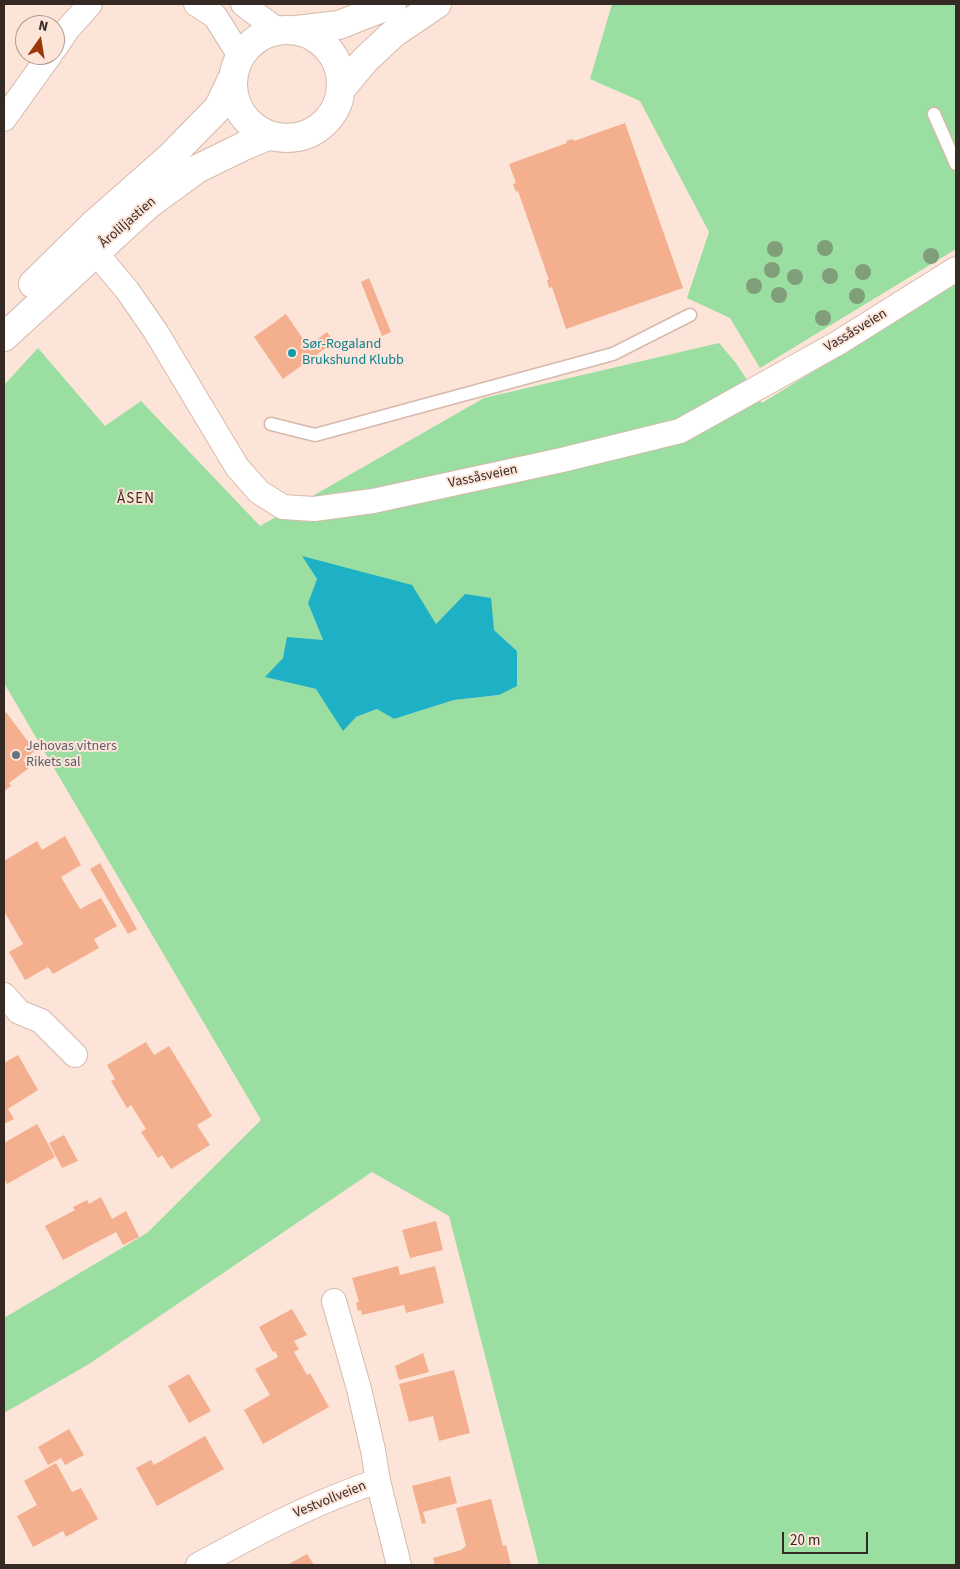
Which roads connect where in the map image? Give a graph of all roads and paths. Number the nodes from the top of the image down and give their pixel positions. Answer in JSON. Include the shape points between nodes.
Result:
{"nodes":[{"id":1,"x":90,"y":4,"type":"edge"},
{"id":2,"x":196,"y":4,"type":"edge"},
{"id":3,"x":243,"y":4,"type":"edge"},
{"id":4,"x":392,"y":4,"type":"edge"},
{"id":5,"x":437,"y":4,"type":"edge"},
{"id":6,"x":286,"y":30,"type":"junction"},
{"id":7,"x":65,"y":35,"type":"edge"},
{"id":8,"x":43,"y":65,"type":"edge"},
{"id":9,"x":236,"y":67,"type":"junction"},
{"id":10,"x":341,"y":89,"type":"junction"},
{"id":11,"x":934,"y":114,"type":"dead end"},
{"id":12,"x":4,"y":119,"type":"edge"},
{"id":13,"x":270,"y":135,"type":"junction"},
{"id":14,"x":956,"y":164,"type":"edge"},
{"id":15,"x":95,"y":252,"type":"junction"},
{"id":16,"x":956,"y":269,"type":"edge"},
{"id":17,"x":4,"y":313,"type":"edge"},
{"id":18,"x":690,"y":315,"type":"dead end"},
{"id":19,"x":4,"y":337,"type":"edge"},
{"id":20,"x":271,"y":424,"type":"dead end"},
{"id":21,"x":4,"y":995,"type":"edge"},
{"id":22,"x":75,"y":1055,"type":"dead end"},
{"id":23,"x":334,"y":1301,"type":"dead end"},
{"id":24,"x":378,"y":1481,"type":"junction"},
{"id":25,"x":198,"y":1565,"type":"edge"},
{"id":26,"x":399,"y":1565,"type":"edge"}],
"edges":[{"from":1,"to":7,"type":"street"},
{"from":2,"to":9,"type":"street","via":[[215,16]]},
{"from":3,"to":6,"type":"street"},
{"from":4,"to":6,"type":"main road","via":[[339,25]]},
{"from":5,"to":10,"type":"main road","via":[[394,33],[365,60]]},
{"from":6,"to":9,"type":"main road","via":[[262,35],[249,44]]},
{"from":6,"to":10,"type":"main road","via":[[315,37],[330,50],[339,68]]},
{"from":8,"to":12,"type":"street"},
{"from":9,"to":13,"type":"main road","via":[[234,97],[241,114],[253,127]]},
{"from":9,"to":17,"type":"main road","name":"Åroliljastien","via":[[218,108]]},
{"from":10,"to":13,"type":"main road","via":[[336,107],[324,123],[308,134],[289,138]]},
{"from":11,"to":14,"type":"lane"},
{"from":13,"to":15,"type":"main road","name":"Åroliljastien","via":[[197,169],[148,205]]},
{"from":15,"to":16,"type":"street","name":"Vassåsveien","via":[[156,332],[237,467],[259,492],[283,507],[314,509],[373,501],[680,431],[838,343]]},
{"from":15,"to":19,"type":"main road","name":"Åroliljastien"},
{"from":18,"to":20,"type":"lane","via":[[613,354],[315,435]]},
{"from":21,"to":22,"type":"street","via":[[18,1012],[41,1021]]},
{"from":23,"to":24,"type":"street","name":"Vestvollveien","via":[[359,1389]]},
{"from":24,"to":25,"type":"street","name":"Vestvollveien","via":[[300,1511]]},
{"from":24,"to":26,"type":"street"}]}
